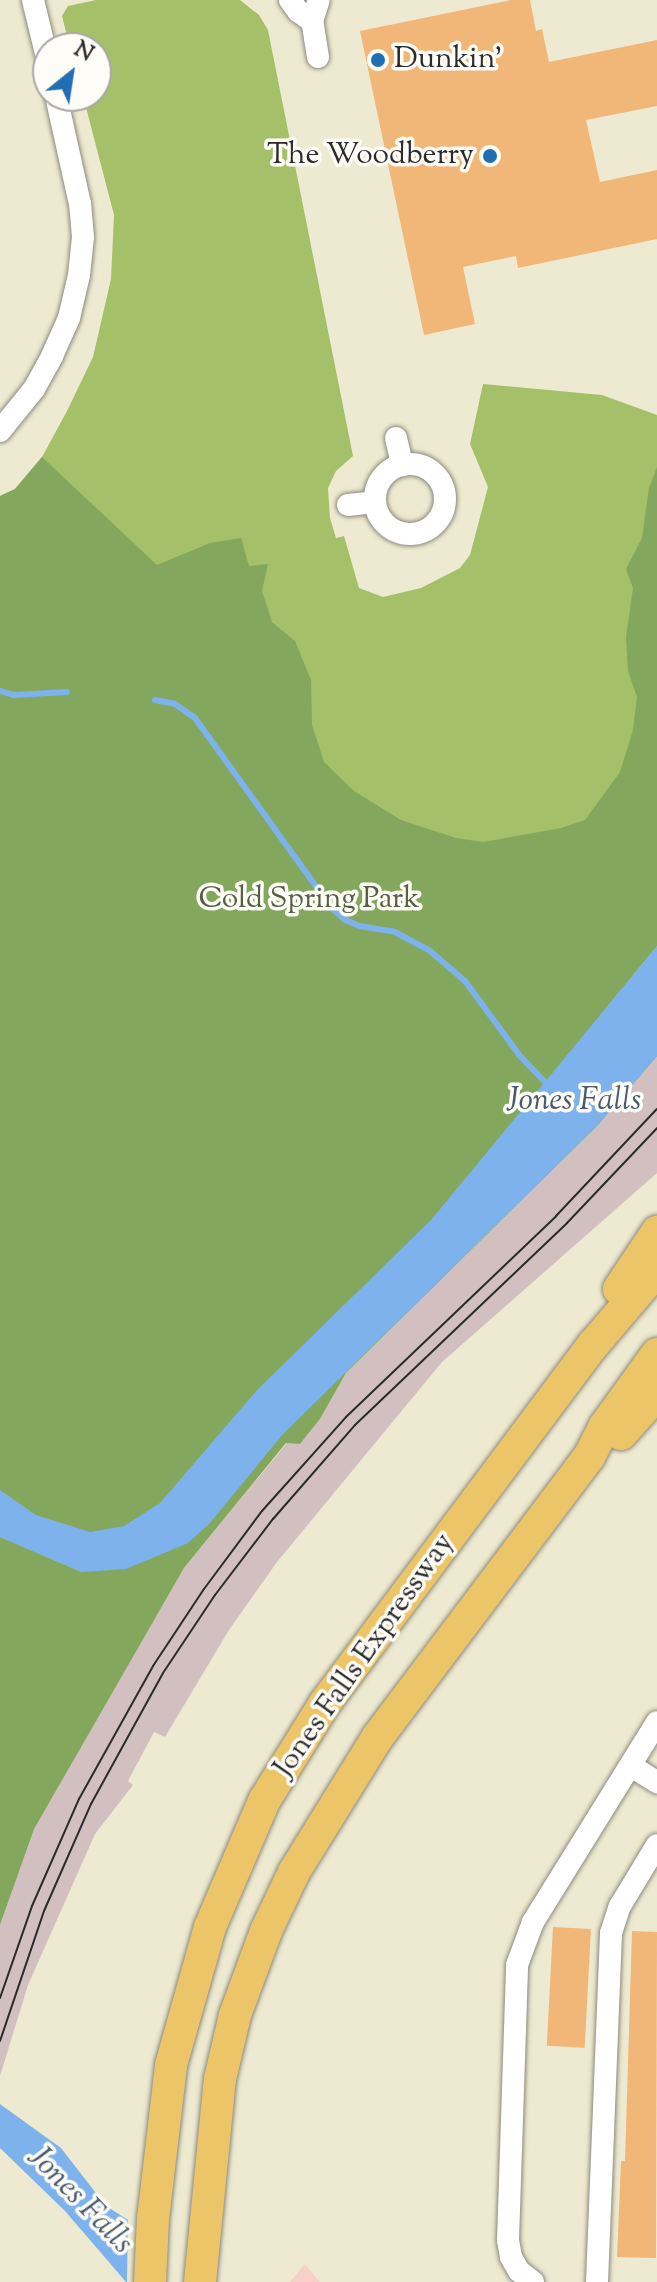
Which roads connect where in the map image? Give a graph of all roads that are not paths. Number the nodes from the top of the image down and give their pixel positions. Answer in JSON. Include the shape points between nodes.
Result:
{"nodes":[{"id":1,"x":33,"y":0,"type":"edge"},
{"id":2,"x":290,"y":0,"type":"edge"},
{"id":3,"x":316,"y":10,"type":"edge"},
{"id":4,"x":41,"y":32,"type":"edge"},
{"id":5,"x":318,"y":57,"type":"dead end"},
{"id":6,"x":60,"y":112,"type":"edge"},
{"id":7,"x":0,"y":431,"type":"edge"},
{"id":8,"x":396,"y":438,"type":"dead end"},
{"id":9,"x":402,"y":465,"type":"junction"},
{"id":10,"x":375,"y":502,"type":"junction"},
{"id":11,"x":348,"y":505,"type":"dead end"},
{"id":12,"x":657,"y":1232,"type":"edge"},
{"id":13,"x":657,"y":1270,"type":"edge"},
{"id":14,"x":594,"y":1344,"type":"junction"},
{"id":15,"x":657,"y":1354,"type":"edge"},
{"id":16,"x":657,"y":1394,"type":"edge"},
{"id":17,"x":589,"y":1457,"type":"junction"},
{"id":18,"x":657,"y":1722,"type":"edge"},
{"id":19,"x":631,"y":1766,"type":"junction"},
{"id":20,"x":657,"y":1782,"type":"edge"},
{"id":21,"x":657,"y":1845,"type":"edge"},
{"id":22,"x":150,"y":2282,"type":"edge"},
{"id":23,"x":200,"y":2282,"type":"edge"},
{"id":24,"x":533,"y":2282,"type":"edge"},
{"id":25,"x":597,"y":2282,"type":"edge"}],
"edges":[{"from":1,"to":4,"type":"street"},
{"from":2,"to":3,"type":"street","via":[[298,11]]},
{"from":3,"to":5,"type":"street"},
{"from":6,"to":7,"type":"street","via":[[80,204],[79,275],[69,318],[52,356],[34,389]]},
{"from":8,"to":9,"type":"street"},
{"from":9,"to":10,"type":"street","via":[[379,483]]},
{"from":9,"to":10,"type":"street","via":[[422,466],[438,477],[445,495],[442,515],[428,529],[409,534],[383,521]]},
{"from":10,"to":11,"type":"street"},
{"from":12,"to":14,"type":"highway","via":[[619,1290]]},
{"from":13,"to":14,"type":"highway","name":"Jones Falls Expressway"},
{"from":14,"to":22,"type":"highway","name":"Jones Falls Expressway","via":[[325,1703],[264,1801],[206,1940],[171,2065]]},
{"from":15,"to":17,"type":"highway","name":"Jones Falls Expressway"},
{"from":16,"to":17,"type":"highway","via":[[610,1445]]},
{"from":17,"to":23,"type":"highway","name":"Jones Falls Expressway","via":[[377,1738],[294,1872],[266,1931],[235,2015],[220,2079]]},
{"from":18,"to":19,"type":"street"},
{"from":19,"to":20,"type":"street"},
{"from":19,"to":24,"type":"street","via":[[533,1922],[517,1965],[508,2240],[519,2271]]},
{"from":21,"to":25,"type":"street","via":[[620,1906],[611,1933]]}]}
